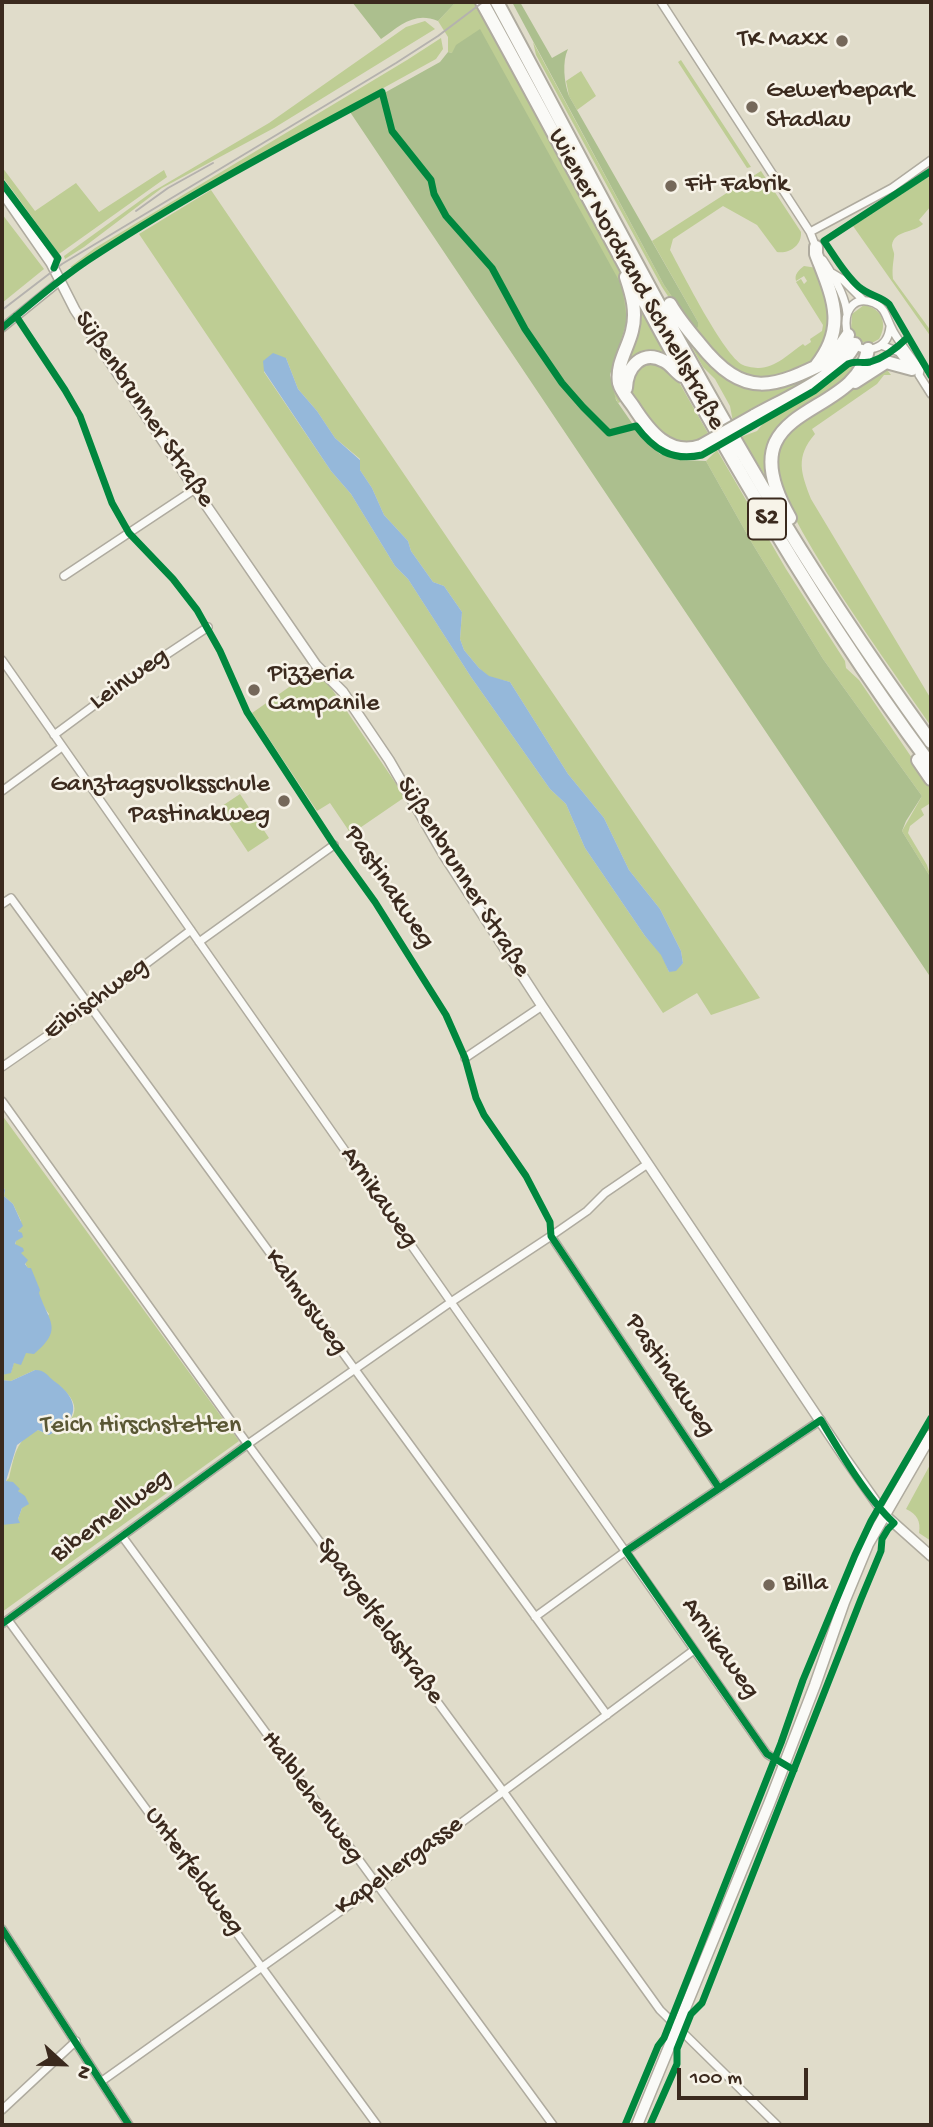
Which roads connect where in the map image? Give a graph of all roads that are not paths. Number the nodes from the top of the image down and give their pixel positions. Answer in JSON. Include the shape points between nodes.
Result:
{"nodes":[{"id":1,"x":482,"y":2,"type":"edge"},
{"id":2,"x":497,"y":2,"type":"edge"},
{"id":3,"x":661,"y":2,"type":"edge"},
{"id":4,"x":931,"y":160,"type":"edge"},
{"id":5,"x":2,"y":192,"type":"edge"},
{"id":6,"x":810,"y":232,"type":"junction"},
{"id":7,"x":816,"y":247,"type":"junction"},
{"id":8,"x":627,"y":267,"type":"junction"},
{"id":9,"x":641,"y":267,"type":"junction"},
{"id":10,"x":831,"y":272,"type":"junction"},
{"id":11,"x":60,"y":281,"type":"junction"},
{"id":12,"x":863,"y":300,"type":"junction"},
{"id":13,"x":847,"y":314,"type":"junction"},
{"id":14,"x":890,"y":327,"type":"junction"},
{"id":15,"x":2,"y":328,"type":"edge"},
{"id":16,"x":863,"y":343,"type":"junction"},
{"id":17,"x":832,"y":359,"type":"junction"},
{"id":18,"x":816,"y":366,"type":"junction"},
{"id":19,"x":916,"y":372,"type":"junction"},
{"id":20,"x":688,"y":379,"type":"junction"},
{"id":21,"x":815,"y":381,"type":"junction"},
{"id":22,"x":845,"y":385,"type":"junction"},
{"id":23,"x":931,"y":394,"type":"edge"},
{"id":24,"x":626,"y":396,"type":"junction"},
{"id":25,"x":195,"y":489,"type":"junction"},
{"id":26,"x":795,"y":541,"type":"junction"},
{"id":27,"x":64,"y":576,"type":"dead end"},
{"id":28,"x":208,"y":626,"type":"dead end"},
{"id":29,"x":2,"y":660,"type":"edge"},
{"id":30,"x":54,"y":735,"type":"junction"},
{"id":31,"x":910,"y":737,"type":"junction"},
{"id":32,"x":931,"y":742,"type":"edge"},
{"id":33,"x":62,"y":747,"type":"junction"},
{"id":34,"x":931,"y":765,"type":"edge"},
{"id":35,"x":931,"y":779,"type":"edge"},
{"id":36,"x":2,"y":791,"type":"edge"},
{"id":37,"x":334,"y":845,"type":"dead end"},
{"id":38,"x":2,"y":904,"type":"edge"},
{"id":39,"x":191,"y":930,"type":"junction"},
{"id":40,"x":199,"y":942,"type":"junction"},
{"id":41,"x":90,"y":1006,"type":"junction"},
{"id":42,"x":542,"y":1006,"type":"junction"},
{"id":43,"x":465,"y":1058,"type":"dead end"},
{"id":44,"x":2,"y":1068,"type":"edge"},
{"id":45,"x":2,"y":1101,"type":"edge"},
{"id":46,"x":646,"y":1165,"type":"junction"},
{"id":47,"x":551,"y":1236,"type":"junction"},
{"id":48,"x":451,"y":1302,"type":"junction"},
{"id":49,"x":354,"y":1370,"type":"junction"},
{"id":50,"x":821,"y":1420,"type":"junction"},
{"id":51,"x":931,"y":1435,"type":"edge"},
{"id":52,"x":248,"y":1444,"type":"junction"},
{"id":53,"x":719,"y":1488,"type":"junction"},
{"id":54,"x":885,"y":1515,"type":"junction"},
{"id":55,"x":122,"y":1536,"type":"junction"},
{"id":56,"x":626,"y":1551,"type":"junction"},
{"id":57,"x":931,"y":1556,"type":"edge"},
{"id":58,"x":535,"y":1617,"type":"junction"},
{"id":59,"x":5,"y":1622,"type":"edge"},
{"id":60,"x":694,"y":1650,"type":"junction"},
{"id":61,"x":607,"y":1715,"type":"junction"},
{"id":62,"x":784,"y":1765,"type":"junction"},
{"id":63,"x":503,"y":1791,"type":"junction"},
{"id":64,"x":376,"y":1886,"type":"junction"},
{"id":65,"x":2,"y":1929,"type":"edge"},
{"id":66,"x":262,"y":1967,"type":"junction"},
{"id":67,"x":677,"y":2029,"type":"junction"},
{"id":68,"x":76,"y":2041,"type":"junction"},
{"id":69,"x":102,"y":2081,"type":"junction"},
{"id":70,"x":2,"y":2110,"type":"edge"},
{"id":71,"x":129,"y":2125,"type":"edge"},
{"id":72,"x":377,"y":2125,"type":"edge"},
{"id":73,"x":553,"y":2125,"type":"edge"},
{"id":74,"x":637,"y":2125,"type":"edge"},
{"id":75,"x":777,"y":2125,"type":"edge"}],
"edges":[{"from":1,"to":8,"type":"highway","name":"Wiener Nordrand Schnellstraße","number":"S2"},
{"from":2,"to":9,"type":"highway","name":"Wiener Nordrand Schnellstraße","number":"S2"},
{"from":3,"to":6,"type":"street"},
{"from":4,"to":6,"type":"street","via":[[891,188]]},
{"from":5,"to":11,"type":"street","name":"Süßenbrunner Straße"},
{"from":6,"to":7,"type":"street"},
{"from":7,"to":10,"type":"street"},
{"from":7,"to":18,"type":"highway","via":[[836,319],[830,346]]},
{"from":8,"to":20,"type":"highway","name":"Wiener Nordrand Schnellstraße","number":"S2"},
{"from":8,"to":24,"type":"highway","via":[[625,278],[634,317],[619,372]]},
{"from":9,"to":18,"type":"highway","via":[[653,276],[677,316],[711,358],[740,380],[783,381]]},
{"from":9,"to":26,"type":"highway","name":"Wiener Nordrand Schnellstraße","number":"S2"},
{"from":10,"to":12,"type":"street"},
{"from":10,"to":13,"type":"street"},
{"from":11,"to":15,"type":"street"},
{"from":11,"to":25,"type":"street","name":"Süßenbrunner Straße"},
{"from":12,"to":13,"type":"street"},
{"from":12,"to":14,"type":"street","via":[[883,309]]},
{"from":13,"to":16,"type":"street","via":[[845,324]]},
{"from":14,"to":16,"type":"street","via":[[888,336]]},
{"from":14,"to":19,"type":"street","via":[[920,370]]},
{"from":16,"to":17,"type":"highway"},
{"from":16,"to":19,"type":"street","via":[[899,352]]},
{"from":16,"to":21,"type":"highway"},
{"from":16,"to":22,"type":"highway","via":[[859,371]]},
{"from":17,"to":18,"type":"highway"},
{"from":17,"to":21,"type":"highway"},
{"from":19,"to":22,"type":"highway","via":[[886,362]]},
{"from":19,"to":23,"type":"street"},
{"from":20,"to":24,"type":"highway","via":[[661,359],[641,359],[627,374]]},
{"from":20,"to":31,"type":"highway","name":"Wiener Nordrand Schnellstraße","number":"S2","via":[[781,543]]},
{"from":21,"to":24,"type":"highway","bridge":true,"via":[[692,449],[659,440]]},
{"from":22,"to":26,"type":"highway","via":[[788,425],[773,447],[772,471],[796,530]]},
{"from":25,"to":27,"type":"street"},
{"from":25,"to":42,"type":"street","name":"Süßenbrunner Straße","via":[[316,665],[343,692],[389,760],[442,853]]},
{"from":26,"to":32,"type":"highway","name":"Wiener Nordrand Schnellstraße","number":"S2"},
{"from":28,"to":30,"type":"street","name":"Leinweg"},
{"from":29,"to":30,"type":"street","name":"Arnikaweg"},
{"from":30,"to":33,"type":"street","name":"Arnikaweg"},
{"from":31,"to":34,"type":"highway","name":"Wiener Nordrand Schnellstraße","number":"S2"},
{"from":31,"to":35,"type":"highway","via":[[911,749]]},
{"from":33,"to":36,"type":"street"},
{"from":33,"to":39,"type":"street","name":"Arnikaweg"},
{"from":37,"to":40,"type":"street"},
{"from":38,"to":41,"type":"street","name":"Kalmusweg","via":[[11,898]]},
{"from":39,"to":40,"type":"street","name":"Arnikaweg"},
{"from":39,"to":41,"type":"street","name":"Eibischweg"},
{"from":40,"to":48,"type":"street","name":"Arnikaweg"},
{"from":41,"to":44,"type":"street","name":"Eibischweg"},
{"from":41,"to":49,"type":"street","name":"Kalmusweg"},
{"from":42,"to":43,"type":"street"},
{"from":42,"to":46,"type":"street","name":"Süßenbrunner Straße"},
{"from":45,"to":52,"type":"street","name":"Spargelfeldstraße"},
{"from":46,"to":47,"type":"street","name":"Bibernellweg"},
{"from":46,"to":50,"type":"street","name":"Süßenbrunner Straße"},
{"from":47,"to":48,"type":"street","name":"Bibernellweg"},
{"from":47,"to":53,"type":"street","name":"Pastinakweg"},
{"from":48,"to":49,"type":"street","name":"Bibernellweg"},
{"from":48,"to":56,"type":"street","name":"Arnikaweg"},
{"from":49,"to":52,"type":"street","name":"Bibernellweg"},
{"from":49,"to":58,"type":"street","name":"Kalmusweg"},
{"from":50,"to":53,"type":"street"},
{"from":50,"to":54,"type":"street","name":"Süßenbrunner Straße"},
{"from":51,"to":54,"type":"main road"},
{"from":52,"to":55,"type":"street","name":"Bibernellweg"},
{"from":52,"to":63,"type":"street","name":"Spargelfeldstraße"},
{"from":53,"to":56,"type":"street"},
{"from":54,"to":57,"type":"street","name":"Süßenbrunner Straße"},
{"from":54,"to":62,"type":"main road","via":[[844,1602]]},
{"from":55,"to":59,"type":"street","name":"Bibernellweg"},
{"from":55,"to":64,"type":"street","name":"Halblehenweg"},
{"from":56,"to":58,"type":"street"},
{"from":56,"to":60,"type":"street","name":"Arnikaweg"},
{"from":58,"to":61,"type":"street","name":"Kalmusweg"},
{"from":59,"to":66,"type":"street","name":"Unterfeldweg"},
{"from":60,"to":61,"type":"street","name":"Kapellergasse"},
{"from":60,"to":62,"type":"street","name":"Arnikaweg","via":[[767,1754]]},
{"from":61,"to":63,"type":"street","name":"Kapellergasse"},
{"from":62,"to":67,"type":"main road"},
{"from":63,"to":64,"type":"street","name":"Kapellergasse"},
{"from":63,"to":67,"type":"street","name":"Spargelfeldstraße"},
{"from":64,"to":66,"type":"street","name":"Kapellergasse"},
{"from":64,"to":73,"type":"street","name":"Halblehenweg"},
{"from":65,"to":68,"type":"street"},
{"from":66,"to":69,"type":"street","name":"Kapellergasse"},
{"from":66,"to":72,"type":"street","name":"Unterfeldweg"},
{"from":67,"to":74,"type":"main road"},
{"from":67,"to":75,"type":"street","name":"Spargelfeldstraße"},
{"from":68,"to":69,"type":"street"},
{"from":68,"to":70,"type":"street"},
{"from":69,"to":71,"type":"street"}]}
